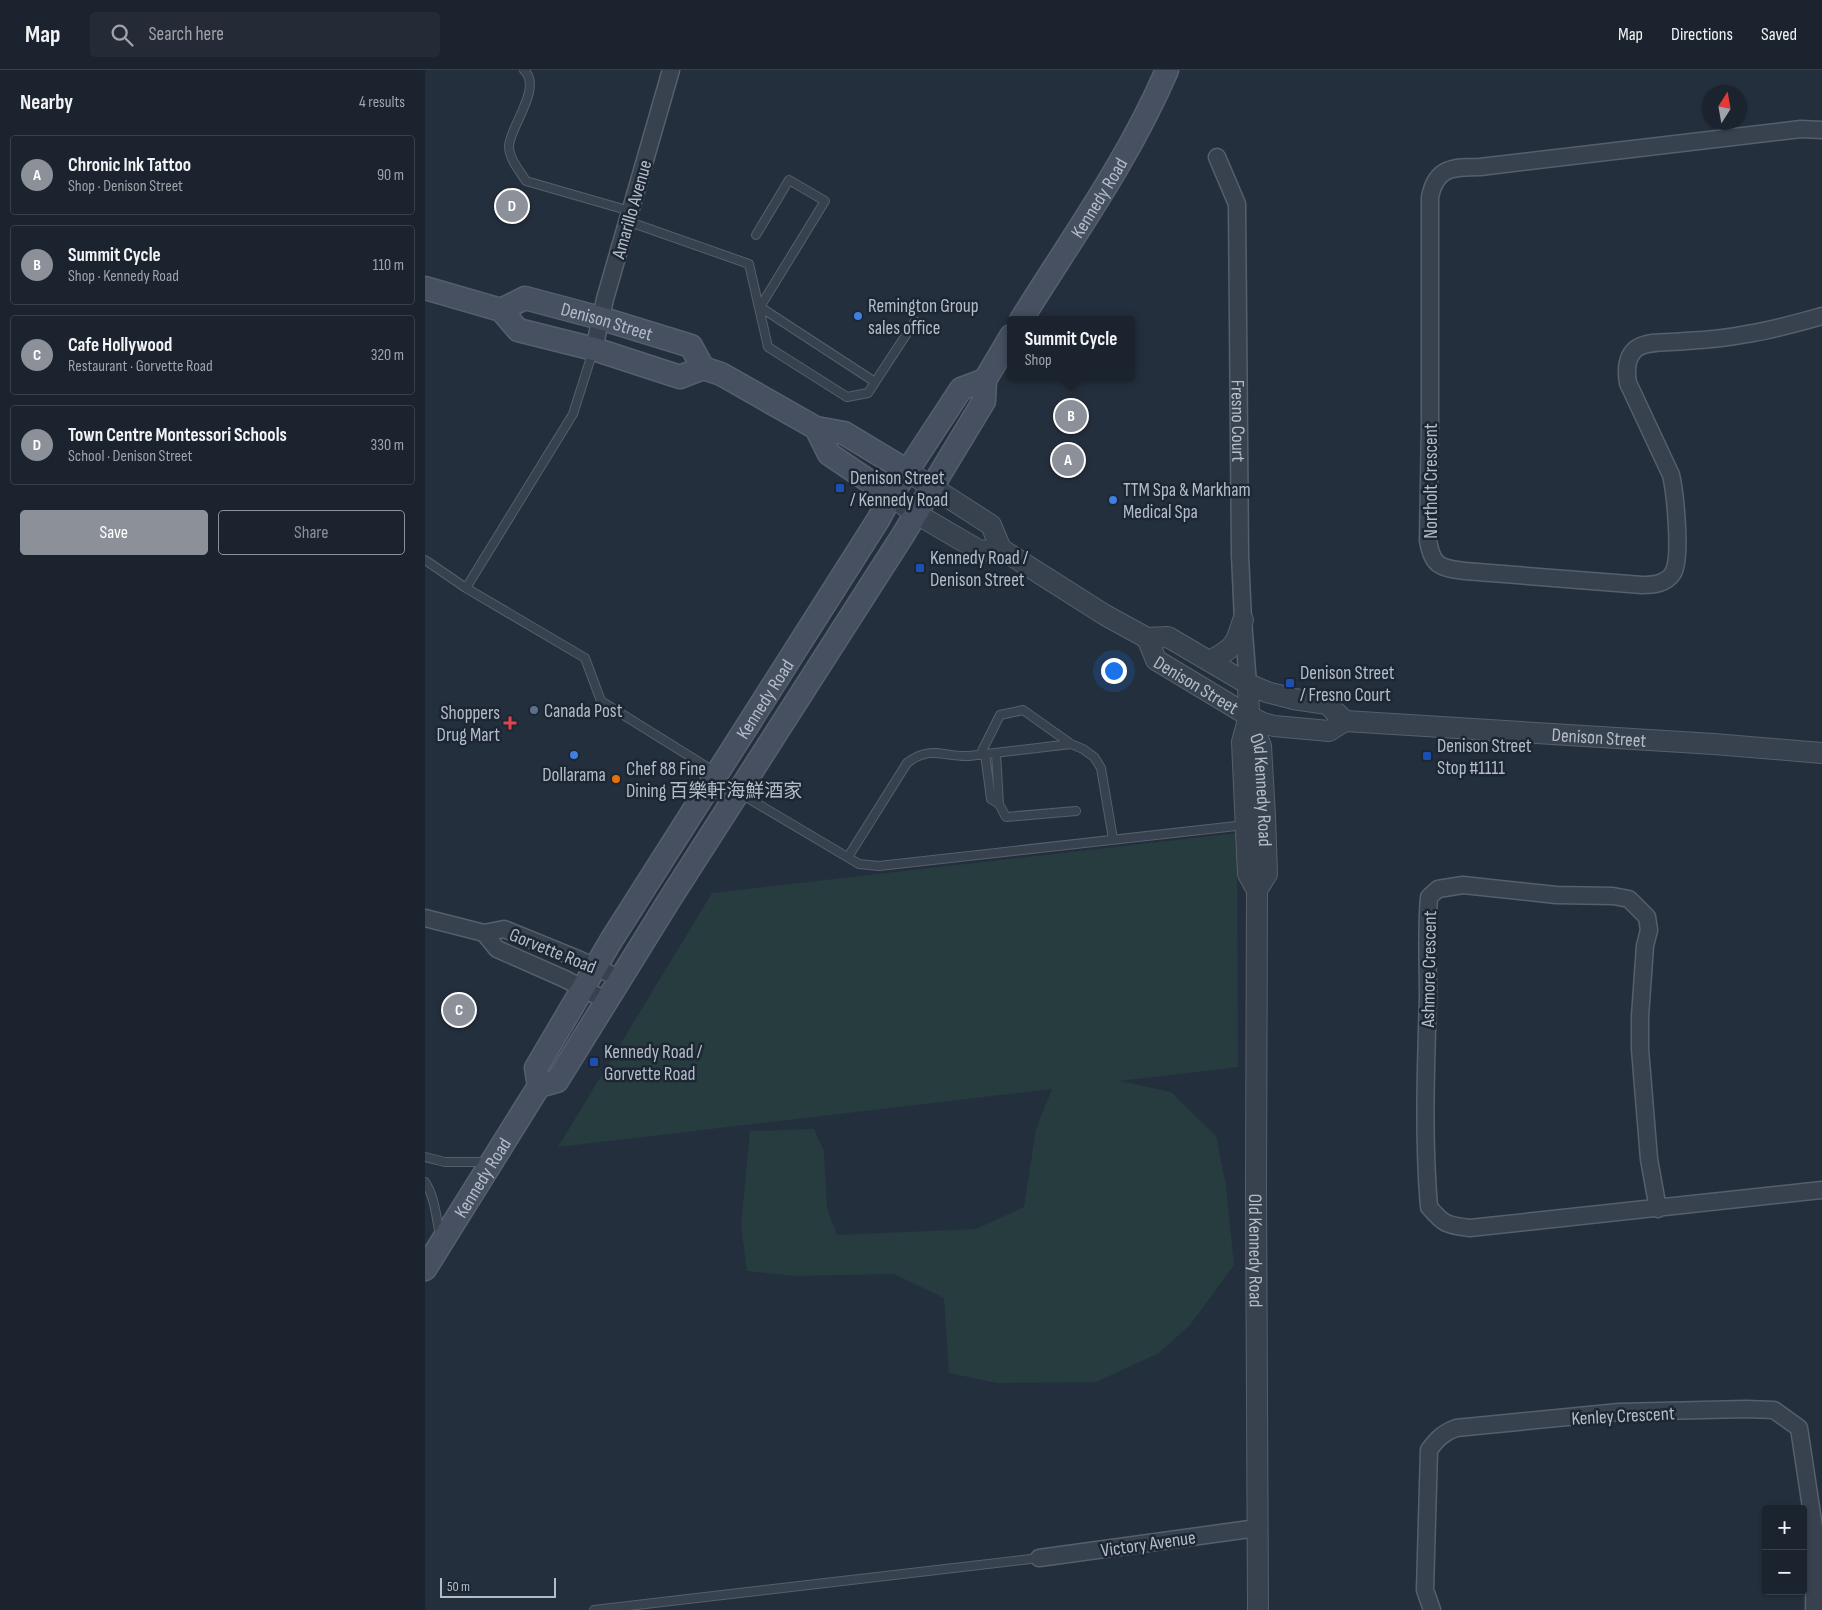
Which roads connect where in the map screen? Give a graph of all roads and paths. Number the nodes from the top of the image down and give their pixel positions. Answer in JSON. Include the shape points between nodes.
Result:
{"nodes":[{"id":1,"x":525,"y":70,"type":"edge"},
{"id":2,"x":671,"y":70,"type":"edge"},
{"id":3,"x":1167,"y":70,"type":"edge"},
{"id":4,"x":1822,"y":130,"type":"edge"},
{"id":5,"x":1217,"y":157,"type":"dead end"},
{"id":6,"x":629,"y":216,"type":"junction"},
{"id":7,"x":756,"y":235,"type":"dead end"},
{"id":8,"x":425,"y":288,"type":"edge"},
{"id":9,"x":759,"y":307,"type":"junction"},
{"id":10,"x":501,"y":310,"type":"junction"},
{"id":11,"x":1024,"y":316,"type":"edge"},
{"id":12,"x":1822,"y":316,"type":"edge"},
{"id":13,"x":601,"y":318,"type":"junction"},
{"id":14,"x":915,"y":321,"type":"dead end"},
{"id":15,"x":1007,"y":343,"type":"edge"},
{"id":16,"x":594,"y":349,"type":"junction"},
{"id":17,"x":703,"y":368,"type":"junction"},
{"id":18,"x":985,"y":380,"type":"junction"},
{"id":19,"x":875,"y":382,"type":"junction"},
{"id":20,"x":816,"y":428,"type":"junction"},
{"id":21,"x":907,"y":471,"type":"junction"},
{"id":22,"x":931,"y":487,"type":"junction"},
{"id":23,"x":891,"y":496,"type":"junction"},
{"id":24,"x":915,"y":513,"type":"junction"},
{"id":25,"x":1001,"y":549,"type":"junction"},
{"id":26,"x":425,"y":560,"type":"edge"},
{"id":27,"x":466,"y":588,"type":"junction"},
{"id":28,"x":1243,"y":620,"type":"junction"},
{"id":29,"x":1147,"y":638,"type":"junction"},
{"id":30,"x":1210,"y":661,"type":"junction"},
{"id":31,"x":1248,"y":684,"type":"junction"},
{"id":32,"x":1249,"y":716,"type":"junction"},
{"id":33,"x":1345,"y":721,"type":"junction"},
{"id":34,"x":1071,"y":744,"type":"junction"},
{"id":35,"x":996,"y":753,"type":"junction"},
{"id":36,"x":1822,"y":753,"type":"edge"},
{"id":37,"x":983,"y":755,"type":"junction"},
{"id":38,"x":718,"y":773,"type":"junction"},
{"id":39,"x":739,"y":793,"type":"junction"},
{"id":40,"x":999,"y":804,"type":"junction"},
{"id":41,"x":1076,"y":810,"type":"dead end"},
{"id":42,"x":1246,"y":825,"type":"junction"},
{"id":43,"x":1113,"y":839,"type":"junction"},
{"id":44,"x":848,"y":857,"type":"junction"},
{"id":45,"x":1257,"y":890,"type":"junction"},
{"id":46,"x":425,"y":918,"type":"edge"},
{"id":47,"x":484,"y":933,"type":"junction"},
{"id":48,"x":595,"y":967,"type":"junction"},
{"id":49,"x":621,"y":979,"type":"junction"},
{"id":50,"x":583,"y":988,"type":"junction"},
{"id":51,"x":607,"y":1001,"type":"junction"},
{"id":52,"x":539,"y":1086,"type":"junction"},
{"id":53,"x":425,"y":1157,"type":"edge"},
{"id":54,"x":491,"y":1162,"type":"junction"},
{"id":55,"x":425,"y":1182,"type":"edge"},
{"id":56,"x":1822,"y":1190,"type":"edge"},
{"id":57,"x":1658,"y":1209,"type":"junction"},
{"id":58,"x":441,"y":1243,"type":"junction"},
{"id":59,"x":425,"y":1269,"type":"edge"},
{"id":60,"x":1257,"y":1528,"type":"junction"},
{"id":61,"x":1039,"y":1558,"type":"joint"},
{"id":62,"x":594,"y":1610,"type":"edge"},
{"id":63,"x":1257,"y":1610,"type":"edge"},
{"id":64,"x":1432,"y":1610,"type":"edge"},
{"id":65,"x":1814,"y":1610,"type":"edge"}],
"edges":[{"from":1,"to":6,"type":"lane","via":[[531,83],[509,146],[512,159],[526,181]]},
{"from":2,"to":6,"type":"street","name":"Amarillo Avenue"},
{"from":3,"to":11,"type":"main road","name":"Kennedy Road","via":[[1101,196]]},
{"from":4,"to":12,"type":"street","name":"Northolt Crescent","via":[[1801,129],[1463,167],[1447,170],[1439,176],[1430,197],[1428,540],[1435,562],[1446,569],[1465,571],[1642,585],[1664,582],[1673,572],[1676,558],[1674,490],[1671,475],[1628,383],[1626,371],[1629,360],[1636,349],[1648,344],[1746,335]]},
{"from":5,"to":28,"type":"street","name":"Fresno Court","via":[[1237,204]]},
{"from":6,"to":9,"type":"lane","via":[[749,264]]},
{"from":6,"to":13,"type":"street","name":"Amarillo Avenue"},
{"from":7,"to":9,"type":"lane","via":[[789,180],[825,202]]},
{"from":8,"to":10,"type":"main road"},
{"from":9,"to":19,"type":"lane"},
{"from":9,"to":19,"type":"lane","via":[[768,347],[847,397],[868,393]]},
{"from":10,"to":13,"type":"main road","name":"Denison Street","via":[[525,298]]},
{"from":10,"to":16,"type":"main road","name":"Denison Street","via":[[518,330]]},
{"from":13,"to":16,"type":"street","name":"Amarillo Avenue"},
{"from":13,"to":17,"type":"main road","name":"Denison Street","via":[[691,346]]},
{"from":14,"to":19,"type":"lane"},
{"from":15,"to":18,"type":"main road","name":"Kennedy Road"},
{"from":16,"to":17,"type":"main road","name":"Denison Street","via":[[680,377]]},
{"from":16,"to":27,"type":"lane","via":[[573,414]]},
{"from":17,"to":20,"type":"main road","via":[[721,374]]},
{"from":18,"to":21,"type":"main road","name":"Kennedy Road","via":[[961,389]]},
{"from":18,"to":22,"type":"main road","name":"Kennedy Road","via":[[984,401]]},
{"from":20,"to":21,"type":"main road","via":[[844,433]]},
{"from":20,"to":23,"type":"main road","via":[[829,454]]},
{"from":21,"to":22,"type":"street"},
{"from":21,"to":23,"type":"main road","name":"Kennedy Road"},
{"from":22,"to":24,"type":"main road","name":"Kennedy Road"},
{"from":22,"to":25,"type":"street","via":[[991,525]]},
{"from":23,"to":24,"type":"street"},
{"from":23,"to":38,"type":"main road","name":"Kennedy Road"},
{"from":24,"to":25,"type":"street","via":[[980,552]]},
{"from":24,"to":39,"type":"main road","name":"Kennedy Road"},
{"from":25,"to":29,"type":"street","name":"Denison Street"},
{"from":26,"to":27,"type":"lane"},
{"from":27,"to":38,"type":"lane","via":[[585,658],[601,701]]},
{"from":28,"to":30,"type":"street","via":[[1237,642]]},
{"from":28,"to":31,"type":"street","name":"Fresno Court"},
{"from":29,"to":30,"type":"street","name":"Denison Street","via":[[1168,637]]},
{"from":29,"to":32,"type":"street","name":"Denison Street","via":[[1156,660]]},
{"from":30,"to":31,"type":"street","name":"Denison Street"},
{"from":31,"to":32,"type":"street","name":"Fresno Court"},
{"from":31,"to":33,"type":"street","name":"Denison Street","via":[[1280,696],[1327,704]]},
{"from":32,"to":33,"type":"street","name":"Denison Street","via":[[1274,726],[1329,731]]},
{"from":32,"to":42,"type":"street","name":"Old Kennedy Road","via":[[1242,742]]},
{"from":32,"to":45,"type":"street","name":"Old Kennedy Road","via":[[1261,746],[1265,816],[1267,874]]},
{"from":33,"to":36,"type":"street","name":"Denison Street"},
{"from":34,"to":35,"type":"lane"},
{"from":34,"to":37,"type":"lane","via":[[1023,710],[1000,715]]},
{"from":34,"to":43,"type":"lane","via":[[1094,757],[1101,768]]},
{"from":35,"to":37,"type":"lane"},
{"from":35,"to":40,"type":"lane"},
{"from":37,"to":40,"type":"lane","via":[[991,799]]},
{"from":37,"to":44,"type":"lane","via":[[957,756],[936,752],[915,756],[907,763]]},
{"from":38,"to":48,"type":"main road","name":"Kennedy Road"},
{"from":39,"to":44,"type":"lane"},
{"from":39,"to":49,"type":"main road","name":"Kennedy Road"},
{"from":40,"to":41,"type":"lane","via":[[1005,817]]},
{"from":42,"to":43,"type":"lane"},
{"from":42,"to":45,"type":"street","name":"Old Kennedy Road","via":[[1248,874]]},
{"from":43,"to":44,"type":"lane","via":[[879,866],[859,864]]},
{"from":45,"to":60,"type":"street","name":"Old Kennedy Road"},
{"from":46,"to":47,"type":"street","name":"Gorvette Road"},
{"from":47,"to":48,"type":"street","name":"Gorvette Road","via":[[504,929]]},
{"from":47,"to":50,"type":"street","name":"Gorvette Road","via":[[497,949]]},
{"from":48,"to":49,"type":"street","name":"Gorvette Road"},
{"from":48,"to":50,"type":"main road","name":"Kennedy Road"},
{"from":49,"to":51,"type":"main road","name":"Kennedy Road"},
{"from":50,"to":51,"type":"street","name":"Gorvette Road"},
{"from":50,"to":52,"type":"main road","name":"Kennedy Road","via":[[536,1068]]},
{"from":51,"to":52,"type":"main road","name":"Kennedy Road","via":[[557,1081]]},
{"from":52,"to":54,"type":"main road","name":"Kennedy Road"},
{"from":53,"to":54,"type":"lane","via":[[445,1162]]},
{"from":54,"to":58,"type":"main road","name":"Kennedy Road"},
{"from":55,"to":58,"type":"lane","via":[[433,1202]]},
{"from":56,"to":57,"type":"street","name":"Ashmore Crescent"},
{"from":57,"to":57,"type":"street","name":"Ashmore Crescent","via":[[1649,1159],[1640,1050],[1645,946],[1649,930],[1647,917],[1629,899],[1613,896],[1556,895],[1463,885],[1438,889],[1429,897],[1427,918],[1425,1103],[1429,1207],[1449,1226],[1470,1228]]},
{"from":58,"to":59,"type":"main road","name":"Kennedy Road"},
{"from":60,"to":61,"type":"street","name":"Victory Avenue"},
{"from":60,"to":63,"type":"street","name":"Old Kennedy Road"},
{"from":61,"to":62,"type":"lane"},
{"from":64,"to":65,"type":"street","name":"Kenley Crescent","via":[[1425,1590],[1429,1450],[1445,1432],[1456,1428],[1619,1412],[1746,1409],[1774,1410],[1799,1428],[1815,1534]]}]}
